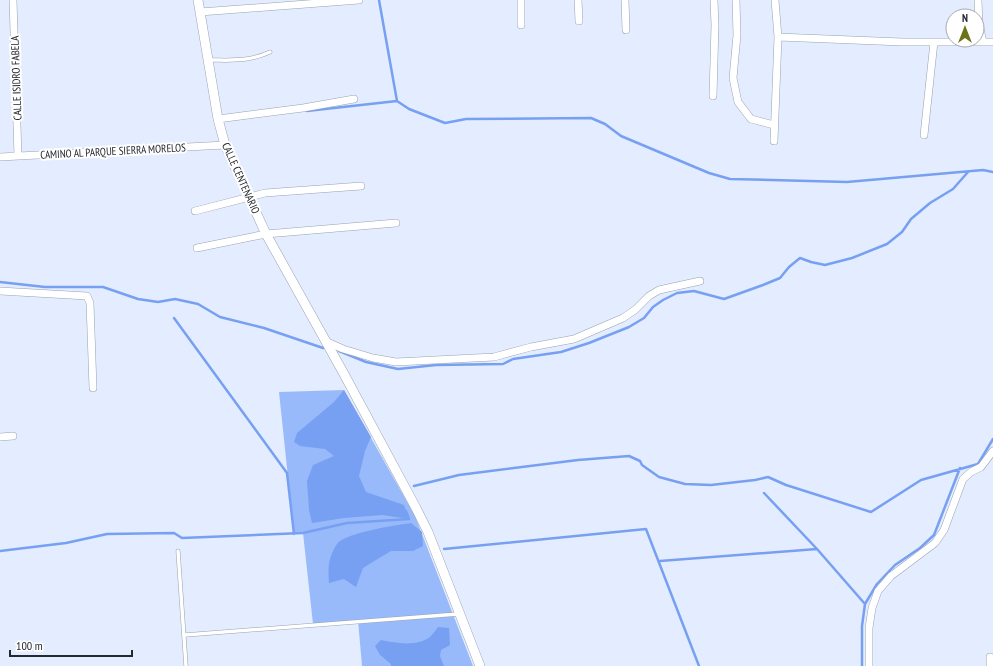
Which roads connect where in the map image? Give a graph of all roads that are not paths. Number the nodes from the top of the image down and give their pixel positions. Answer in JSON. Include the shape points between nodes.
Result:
{"nodes":[{"id":1,"x":13,"y":0,"type":"edge"},
{"id":2,"x":198,"y":0,"type":"edge"},
{"id":3,"x":359,"y":0,"type":"edge"},
{"id":4,"x":520,"y":0,"type":"edge"},
{"id":5,"x":578,"y":0,"type":"edge"},
{"id":6,"x":625,"y":0,"type":"edge"},
{"id":7,"x":714,"y":0,"type":"edge"},
{"id":8,"x":736,"y":0,"type":"edge"},
{"id":9,"x":776,"y":0,"type":"edge"},
{"id":10,"x":200,"y":12,"type":"junction"},
{"id":11,"x":578,"y":21,"type":"dead end"},
{"id":12,"x":521,"y":24,"type":"dead end"},
{"id":13,"x":626,"y":30,"type":"dead end"},
{"id":14,"x":778,"y":37,"type":"junction"},
{"id":15,"x":934,"y":42,"type":"junction"},
{"id":16,"x":945,"y":42,"type":"edge"},
{"id":17,"x":270,"y":52,"type":"dead end"},
{"id":18,"x":208,"y":60,"type":"junction"},
{"id":19,"x":713,"y":96,"type":"dead end"},
{"id":20,"x":354,"y":99,"type":"dead end"},
{"id":21,"x":218,"y":119,"type":"junction"},
{"id":22,"x":774,"y":125,"type":"junction"},
{"id":23,"x":924,"y":135,"type":"dead end"},
{"id":24,"x":774,"y":141,"type":"dead end"},
{"id":25,"x":225,"y":145,"type":"junction"},
{"id":26,"x":18,"y":156,"type":"junction"},
{"id":27,"x":0,"y":157,"type":"edge"},
{"id":28,"x":361,"y":186,"type":"dead end"},
{"id":29,"x":249,"y":197,"type":"junction"},
{"id":30,"x":195,"y":211,"type":"dead end"},
{"id":31,"x":396,"y":223,"type":"dead end"},
{"id":32,"x":266,"y":234,"type":"junction"},
{"id":33,"x":197,"y":248,"type":"dead end"},
{"id":34,"x":700,"y":281,"type":"dead end"},
{"id":35,"x":0,"y":291,"type":"edge"},
{"id":36,"x":325,"y":341,"type":"junction"},
{"id":37,"x":94,"y":388,"type":"dead end"},
{"id":38,"x":14,"y":436,"type":"dead end"},
{"id":39,"x":0,"y":437,"type":"edge"},
{"id":40,"x":993,"y":451,"type":"edge"},
{"id":41,"x":178,"y":551,"type":"dead end"},
{"id":42,"x":460,"y":614,"type":"junction"},
{"id":43,"x":185,"y":635,"type":"junction"},
{"id":44,"x":990,"y":657,"type":"dead end"},
{"id":45,"x":186,"y":666,"type":"edge"},
{"id":46,"x":480,"y":666,"type":"edge"},
{"id":47,"x":869,"y":666,"type":"edge"},
{"id":48,"x":990,"y":666,"type":"edge"}],
"edges":[{"from":1,"to":26,"type":"street","name":"CALLE ISIDRO FABELA"},
{"from":2,"to":10,"type":"street","name":"CALLE CENTENARIO"},
{"from":3,"to":10,"type":"street"},
{"from":4,"to":12,"type":"street"},
{"from":5,"to":11,"type":"street"},
{"from":6,"to":13,"type":"street"},
{"from":7,"to":19,"type":"street"},
{"from":8,"to":22,"type":"street","via":[[737,35],[733,78],[738,102],[751,119]]},
{"from":9,"to":14,"type":"street"},
{"from":10,"to":18,"type":"street","name":"CALLE CENTENARIO"},
{"from":14,"to":15,"type":"street"},
{"from":14,"to":22,"type":"street"},
{"from":15,"to":16,"type":"street"},
{"from":15,"to":23,"type":"street"},
{"from":17,"to":18,"type":"lane","via":[[247,60]]},
{"from":18,"to":21,"type":"street","name":"CALLE CENTENARIO"},
{"from":20,"to":21,"type":"street"},
{"from":21,"to":25,"type":"street","name":"CALLE CENTENARIO"},
{"from":22,"to":24,"type":"street"},
{"from":25,"to":26,"type":"street","name":"CAMINO AL PARQUE SIERRA MORELOS"},
{"from":25,"to":29,"type":"street","name":"CALLE CENTENARIO"},
{"from":26,"to":27,"type":"street","name":"CAMINO AL PARQUE SIERRA MORELOS"},
{"from":28,"to":29,"type":"street","via":[[265,193]]},
{"from":29,"to":30,"type":"street"},
{"from":29,"to":32,"type":"street","name":"CALLE CENTENARIO"},
{"from":31,"to":32,"type":"street"},
{"from":32,"to":33,"type":"street"},
{"from":32,"to":36,"type":"street","name":"CALLE CENTENARIO"},
{"from":34,"to":36,"type":"street","via":[[659,290],[623,318],[574,339],[494,357],[385,361]]},
{"from":35,"to":37,"type":"street","via":[[87,296],[90,303]]},
{"from":36,"to":42,"type":"street","name":"CALLE CENTENARIO","via":[[428,532]]},
{"from":38,"to":39,"type":"street"},
{"from":40,"to":47,"type":"street","via":[[981,467],[963,479],[944,530],[935,543],[891,576],[878,592],[869,628]]},
{"from":41,"to":43,"type":"lane"},
{"from":42,"to":43,"type":"lane"},
{"from":42,"to":46,"type":"street","name":"CALLE CENTENARIO"},
{"from":43,"to":45,"type":"lane"},
{"from":44,"to":48,"type":"street"}]}
